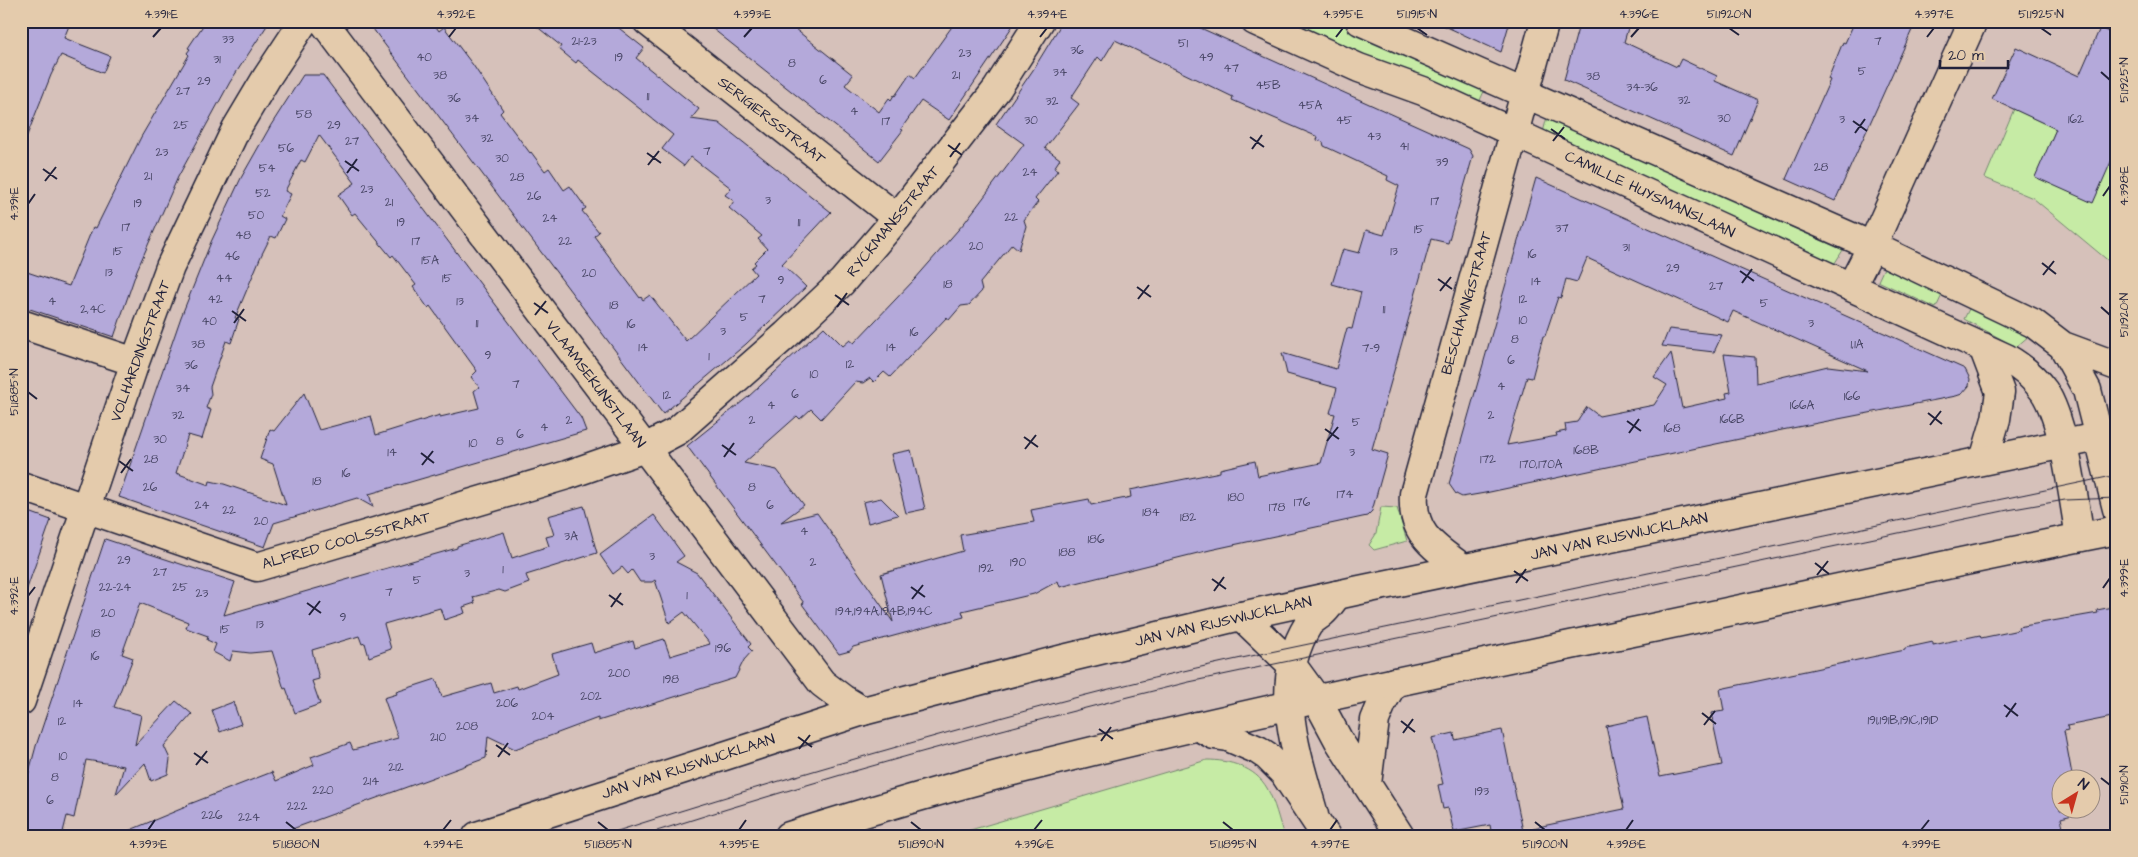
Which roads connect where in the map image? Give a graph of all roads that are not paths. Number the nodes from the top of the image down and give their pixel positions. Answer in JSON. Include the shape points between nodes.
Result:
{"nodes":[{"id":1,"x":304,"y":21,"type":"edge"},
{"id":2,"x":323,"y":21,"type":"edge"},
{"id":3,"x":647,"y":21,"type":"edge"},
{"id":4,"x":1040,"y":21,"type":"edge"},
{"id":5,"x":1255,"y":21,"type":"edge"},
{"id":6,"x":1360,"y":21,"type":"edge"},
{"id":7,"x":1546,"y":21,"type":"edge"},
{"id":8,"x":1973,"y":21,"type":"edge"},
{"id":9,"x":1526,"y":94,"type":"junction"},
{"id":10,"x":1514,"y":132,"type":"junction"},
{"id":11,"x":897,"y":218,"type":"junction"},
{"id":12,"x":1872,"y":246,"type":"junction"},
{"id":13,"x":1851,"y":286,"type":"junction"},
{"id":14,"x":21,"y":324,"type":"edge"},
{"id":15,"x":2063,"y":346,"type":"junction"},
{"id":16,"x":1983,"y":347,"type":"junction"},
{"id":17,"x":135,"y":362,"type":"junction"},
{"id":18,"x":2117,"y":366,"type":"edge"},
{"id":19,"x":2108,"y":434,"type":"edge"},
{"id":20,"x":2063,"y":444,"type":"junction"},
{"id":21,"x":645,"y":448,"type":"junction"},
{"id":22,"x":1984,"y":460,"type":"junction"},
{"id":23,"x":21,"y":486,"type":"edge"},
{"id":24,"x":86,"y":507,"type":"junction"},
{"id":25,"x":2117,"y":509,"type":"edge"},
{"id":26,"x":2117,"y":530,"type":"edge"},
{"id":27,"x":2080,"y":537,"type":"junction"},
{"id":28,"x":1462,"y":568,"type":"junction"},
{"id":29,"x":1337,"y":595,"type":"junction"},
{"id":30,"x":1241,"y":616,"type":"junction"},
{"id":31,"x":1292,"y":665,"type":"junction"},
{"id":32,"x":1394,"y":682,"type":"junction"},
{"id":33,"x":1316,"y":698,"type":"junction"},
{"id":34,"x":21,"y":701,"type":"edge"},
{"id":35,"x":1289,"y":704,"type":"junction"},
{"id":36,"x":863,"y":711,"type":"junction"},
{"id":37,"x":1197,"y":726,"type":"junction"},
{"id":38,"x":1367,"y":784,"type":"junction"},
{"id":39,"x":1320,"y":825,"type":"edge"},
{"id":40,"x":477,"y":836,"type":"edge"},
{"id":41,"x":789,"y":836,"type":"edge"},
{"id":42,"x":1400,"y":836,"type":"edge"}],
"edges":[{"from":1,"to":17,"type":"street","name":"VOLHARDINGSTRAAT","via":[[236,129],[213,174],[170,267]]},
{"from":2,"to":21,"type":"street","name":"VLAAMSEKUNSTLAAN"},
{"from":3,"to":11,"type":"street","name":"SERIGIERSSTRAAT"},
{"from":4,"to":11,"type":"street","name":"RYCKMANSSTRAAT","via":[[997,90]]},
{"from":5,"to":10,"type":"street","name":"CAMILLE HUYSMANSLAAN"},
{"from":6,"to":9,"type":"street"},
{"from":7,"to":9,"type":"street","name":"BESCHAVINGSTRAAT"},
{"from":8,"to":12,"type":"street"},
{"from":9,"to":10,"type":"street","name":"BESCHAVINGSTRAAT"},
{"from":9,"to":12,"type":"street"},
{"from":10,"to":13,"type":"street","name":"CAMILLE HUYSMANSLAAN"},
{"from":10,"to":28,"type":"street","name":"BESCHAVINGSTRAAT","via":[[1414,494],[1415,518],[1426,540]]},
{"from":11,"to":21,"type":"street","name":"RYCKMANSSTRAAT","via":[[842,282],[786,335],[677,431]]},
{"from":12,"to":13,"type":"street"},
{"from":12,"to":15,"type":"street","via":[[2033,323]]},
{"from":13,"to":16,"type":"street","name":"CAMILLE HUYSMANSLAAN"},
{"from":14,"to":17,"type":"street"},
{"from":15,"to":18,"type":"street"},
{"from":15,"to":19,"type":"street"},
{"from":16,"to":20,"type":"street","name":"CAMILLE HUYSMANSLAAN","via":[[2020,366],[2043,390],[2054,412]]},
{"from":16,"to":22,"type":"street","via":[[2000,392]]},
{"from":17,"to":24,"type":"street","name":"VOLHARDINGSTRAAT"},
{"from":19,"to":20,"type":"street","name":"JAN VAN RIJSWIJCKLAAN"},
{"from":19,"to":25,"type":"street"},
{"from":20,"to":22,"type":"street","name":"JAN VAN RIJSWIJCKLAAN"},
{"from":20,"to":27,"type":"street","name":"CAMILLE HUYSMANSLAAN"},
{"from":21,"to":24,"type":"street","name":"ALFRED COOLSSTRAAT","via":[[567,475],[257,567]]},
{"from":21,"to":36,"type":"street","name":"VLAAMSEKUNSTLAAN","via":[[822,683]]},
{"from":22,"to":28,"type":"street","name":"JAN VAN RIJSWIJCKLAAN"},
{"from":23,"to":24,"type":"street","name":"ALFRED COOLSSTRAAT"},
{"from":24,"to":34,"type":"street","name":"VOLHARDINGSTRAAT"},
{"from":26,"to":27,"type":"street"},
{"from":27,"to":32,"type":"street"},
{"from":28,"to":29,"type":"street","name":"JAN VAN RIJSWIJCKLAAN"},
{"from":29,"to":30,"type":"street","name":"JAN VAN RIJSWIJCKLAAN"},
{"from":29,"to":31,"type":"street","via":[[1308,625]]},
{"from":30,"to":31,"type":"street"},
{"from":30,"to":36,"type":"street","name":"JAN VAN RIJSWIJCKLAAN"},
{"from":31,"to":33,"type":"street"},
{"from":31,"to":35,"type":"street"},
{"from":32,"to":33,"type":"street"},
{"from":32,"to":38,"type":"street","via":[[1375,720]]},
{"from":33,"to":35,"type":"street"},
{"from":33,"to":38,"type":"street"},
{"from":35,"to":37,"type":"street"},
{"from":35,"to":39,"type":"street","via":[[1293,738]]},
{"from":36,"to":40,"type":"street","name":"JAN VAN RIJSWIJCKLAAN"},
{"from":37,"to":39,"type":"street","via":[[1267,756],[1284,773]]},
{"from":37,"to":41,"type":"street","via":[[1011,772]]},
{"from":38,"to":42,"type":"street"}]}
